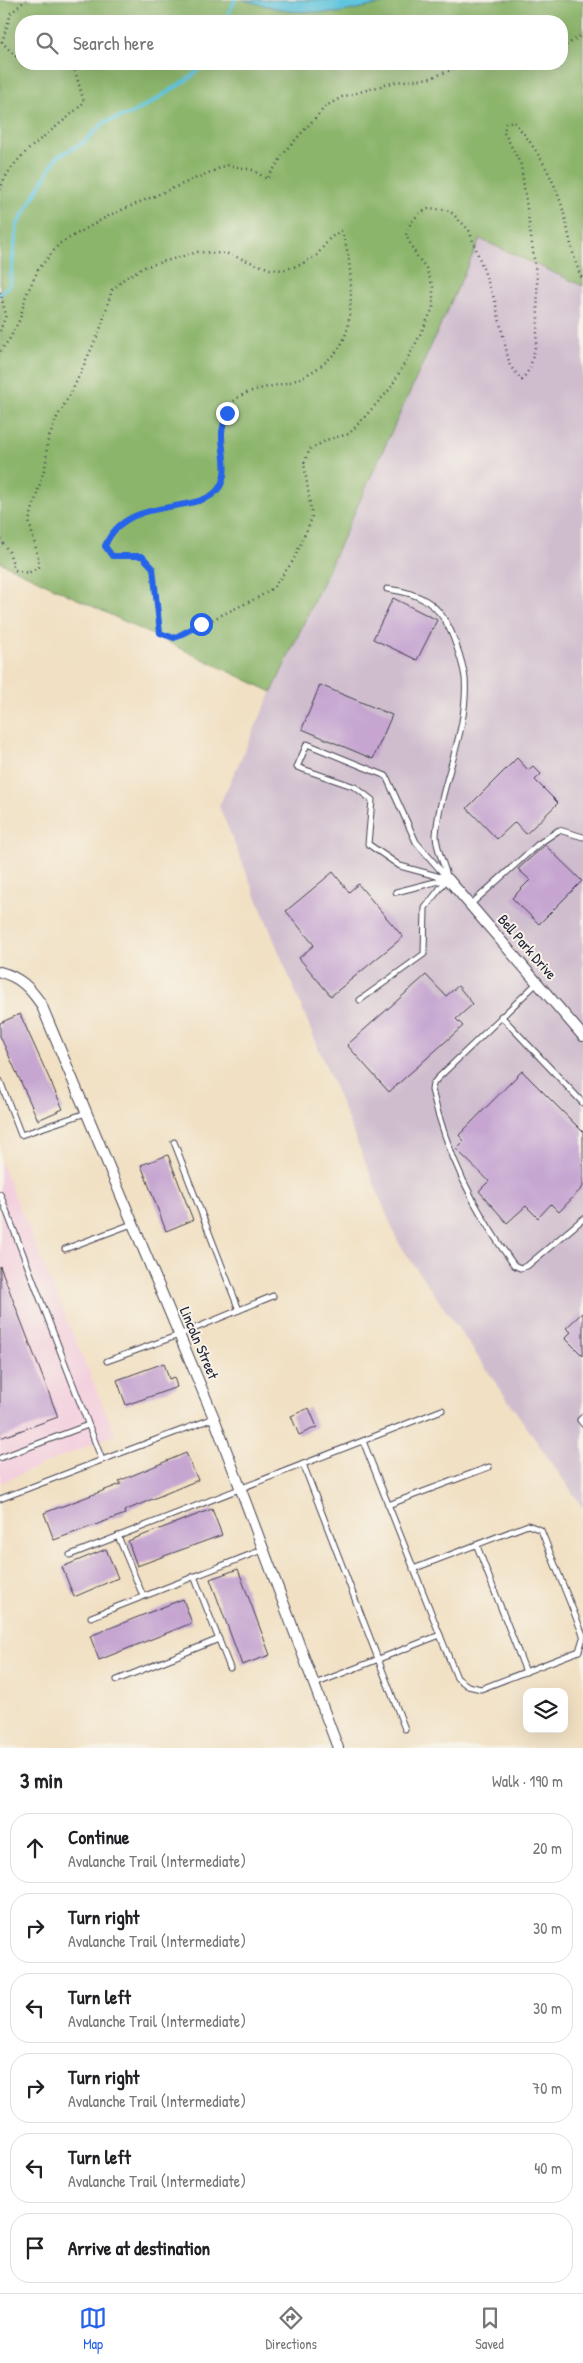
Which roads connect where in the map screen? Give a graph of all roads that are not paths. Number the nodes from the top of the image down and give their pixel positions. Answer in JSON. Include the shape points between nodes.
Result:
{"nodes":[{"id":1,"x":387,"y":590,"type":"dead end"},
{"id":2,"x":583,"y":837,"type":"edge"},
{"id":3,"x":448,"y":879,"type":"junction"},
{"id":4,"x":396,"y":892,"type":"dead end"},
{"id":5,"x":470,"y":905,"type":"junction"},
{"id":6,"x":0,"y":972,"type":"edge"},
{"id":7,"x":538,"y":983,"type":"junction"},
{"id":8,"x":360,"y":1000,"type":"dead end"},
{"id":9,"x":501,"y":1016,"type":"junction"},
{"id":10,"x":583,"y":1036,"type":"edge"},
{"id":11,"x":0,"y":1082,"type":"edge"},
{"id":12,"x":583,"y":1103,"type":"edge"},
{"id":13,"x":87,"y":1113,"type":"junction"},
{"id":14,"x":174,"y":1142,"type":"dead end"},
{"id":15,"x":0,"y":1194,"type":"edge"},
{"id":16,"x":583,"y":1219,"type":"edge"},
{"id":17,"x":133,"y":1223,"type":"junction"},
{"id":18,"x":65,"y":1249,"type":"dead end"},
{"id":19,"x":273,"y":1296,"type":"dead end"},
{"id":20,"x":239,"y":1310,"type":"junction"},
{"id":21,"x":179,"y":1335,"type":"junction"},
{"id":22,"x":107,"y":1361,"type":"dead end"},
{"id":23,"x":442,"y":1410,"type":"dead end"},
{"id":24,"x":583,"y":1417,"type":"edge"},
{"id":25,"x":214,"y":1418,"type":"junction"},
{"id":26,"x":583,"y":1424,"type":"edge"},
{"id":27,"x":88,"y":1425,"type":"junction"},
{"id":28,"x":362,"y":1441,"type":"junction"},
{"id":29,"x":0,"y":1458,"type":"edge"},
{"id":30,"x":102,"y":1460,"type":"junction"},
{"id":31,"x":303,"y":1464,"type":"junction"},
{"id":32,"x":489,"y":1467,"type":"dead end"},
{"id":33,"x":239,"y":1489,"type":"junction"},
{"id":34,"x":0,"y":1498,"type":"edge"},
{"id":35,"x":388,"y":1505,"type":"junction"},
{"id":36,"x":118,"y":1536,"type":"junction"},
{"id":37,"x":477,"y":1546,"type":"junction"},
{"id":38,"x":262,"y":1550,"type":"junction"},
{"id":39,"x":70,"y":1555,"type":"dead end"},
{"id":40,"x":414,"y":1569,"type":"junction"},
{"id":41,"x":194,"y":1576,"type":"junction"},
{"id":42,"x":143,"y":1596,"type":"junction"},
{"id":43,"x":91,"y":1617,"type":"dead end"},
{"id":44,"x":440,"y":1635,"type":"junction"},
{"id":45,"x":583,"y":1636,"type":"edge"},
{"id":46,"x":219,"y":1640,"type":"junction"},
{"id":47,"x":377,"y":1660,"type":"junction"},
{"id":48,"x":230,"y":1668,"type":"dead end"},
{"id":49,"x":526,"y":1672,"type":"junction"},
{"id":50,"x":117,"y":1680,"type":"dead end"},
{"id":51,"x":314,"y":1684,"type":"junction"},
{"id":52,"x":405,"y":1729,"type":"dead end"},
{"id":53,"x":338,"y":1748,"type":"edge"}],
"edges":[{"from":1,"to":3,"type":"lane","via":[[403,591],[422,598],[438,610],[457,647],[465,677],[464,709],[436,838]]},
{"from":2,"to":5,"type":"lane","via":[[559,830],[537,845]]},
{"from":3,"to":3,"type":"lane","via":[[416,842],[386,776],[307,744],[297,767],[355,787],[372,800],[368,844],[400,866]]},
{"from":3,"to":4,"type":"lane"},
{"from":3,"to":5,"type":"street","name":"Bell Park Drive"},
{"from":3,"to":8,"type":"lane","via":[[425,908],[424,954]]},
{"from":5,"to":7,"type":"street","name":"Bell Park Drive"},
{"from":6,"to":13,"type":"street","name":"Lincoln Street","via":[[10,974],[27,985],[41,1004]]},
{"from":7,"to":9,"type":"lane"},
{"from":7,"to":10,"type":"street","name":"Bell Park Drive"},
{"from":9,"to":12,"type":"lane"},
{"from":9,"to":16,"type":"lane","via":[[433,1084],[442,1132],[466,1189],[514,1265],[520,1268],[527,1266]]},
{"from":11,"to":13,"type":"lane","via":[[21,1135]]},
{"from":13,"to":17,"type":"street","name":"Lincoln Street"},
{"from":14,"to":20,"type":"lane"},
{"from":15,"to":27,"type":"lane"},
{"from":17,"to":18,"type":"lane"},
{"from":17,"to":21,"type":"street","name":"Lincoln Street"},
{"from":19,"to":20,"type":"lane"},
{"from":20,"to":21,"type":"lane"},
{"from":21,"to":22,"type":"lane"},
{"from":21,"to":25,"type":"street","name":"Lincoln Street"},
{"from":23,"to":28,"type":"lane"},
{"from":24,"to":26,"type":"lane","via":[[580,1420]]},
{"from":25,"to":30,"type":"lane"},
{"from":25,"to":33,"type":"street","name":"Lincoln Street"},
{"from":27,"to":29,"type":"lane"},
{"from":27,"to":30,"type":"lane"},
{"from":28,"to":31,"type":"lane"},
{"from":28,"to":35,"type":"lane"},
{"from":30,"to":34,"type":"lane"},
{"from":31,"to":33,"type":"lane"},
{"from":31,"to":47,"type":"lane"},
{"from":32,"to":35,"type":"lane"},
{"from":33,"to":36,"type":"lane"},
{"from":33,"to":38,"type":"street","name":"Lincoln Street"},
{"from":35,"to":40,"type":"lane"},
{"from":36,"to":39,"type":"lane"},
{"from":36,"to":42,"type":"lane"},
{"from":37,"to":40,"type":"lane"},
{"from":37,"to":45,"type":"lane","via":[[528,1525],[541,1530]]},
{"from":37,"to":49,"type":"lane"},
{"from":38,"to":41,"type":"lane"},
{"from":38,"to":51,"type":"street","name":"Lincoln Street"},
{"from":40,"to":44,"type":"lane"},
{"from":41,"to":42,"type":"lane"},
{"from":41,"to":46,"type":"lane"},
{"from":42,"to":43,"type":"lane"},
{"from":44,"to":47,"type":"lane"},
{"from":44,"to":49,"type":"lane","via":[[457,1678],[468,1686],[481,1689]]},
{"from":45,"to":49,"type":"lane","via":[[579,1651]]},
{"from":46,"to":48,"type":"lane"},
{"from":46,"to":50,"type":"lane"},
{"from":47,"to":51,"type":"lane"},
{"from":47,"to":52,"type":"lane"},
{"from":51,"to":53,"type":"street","name":"Lincoln Street"}]}
